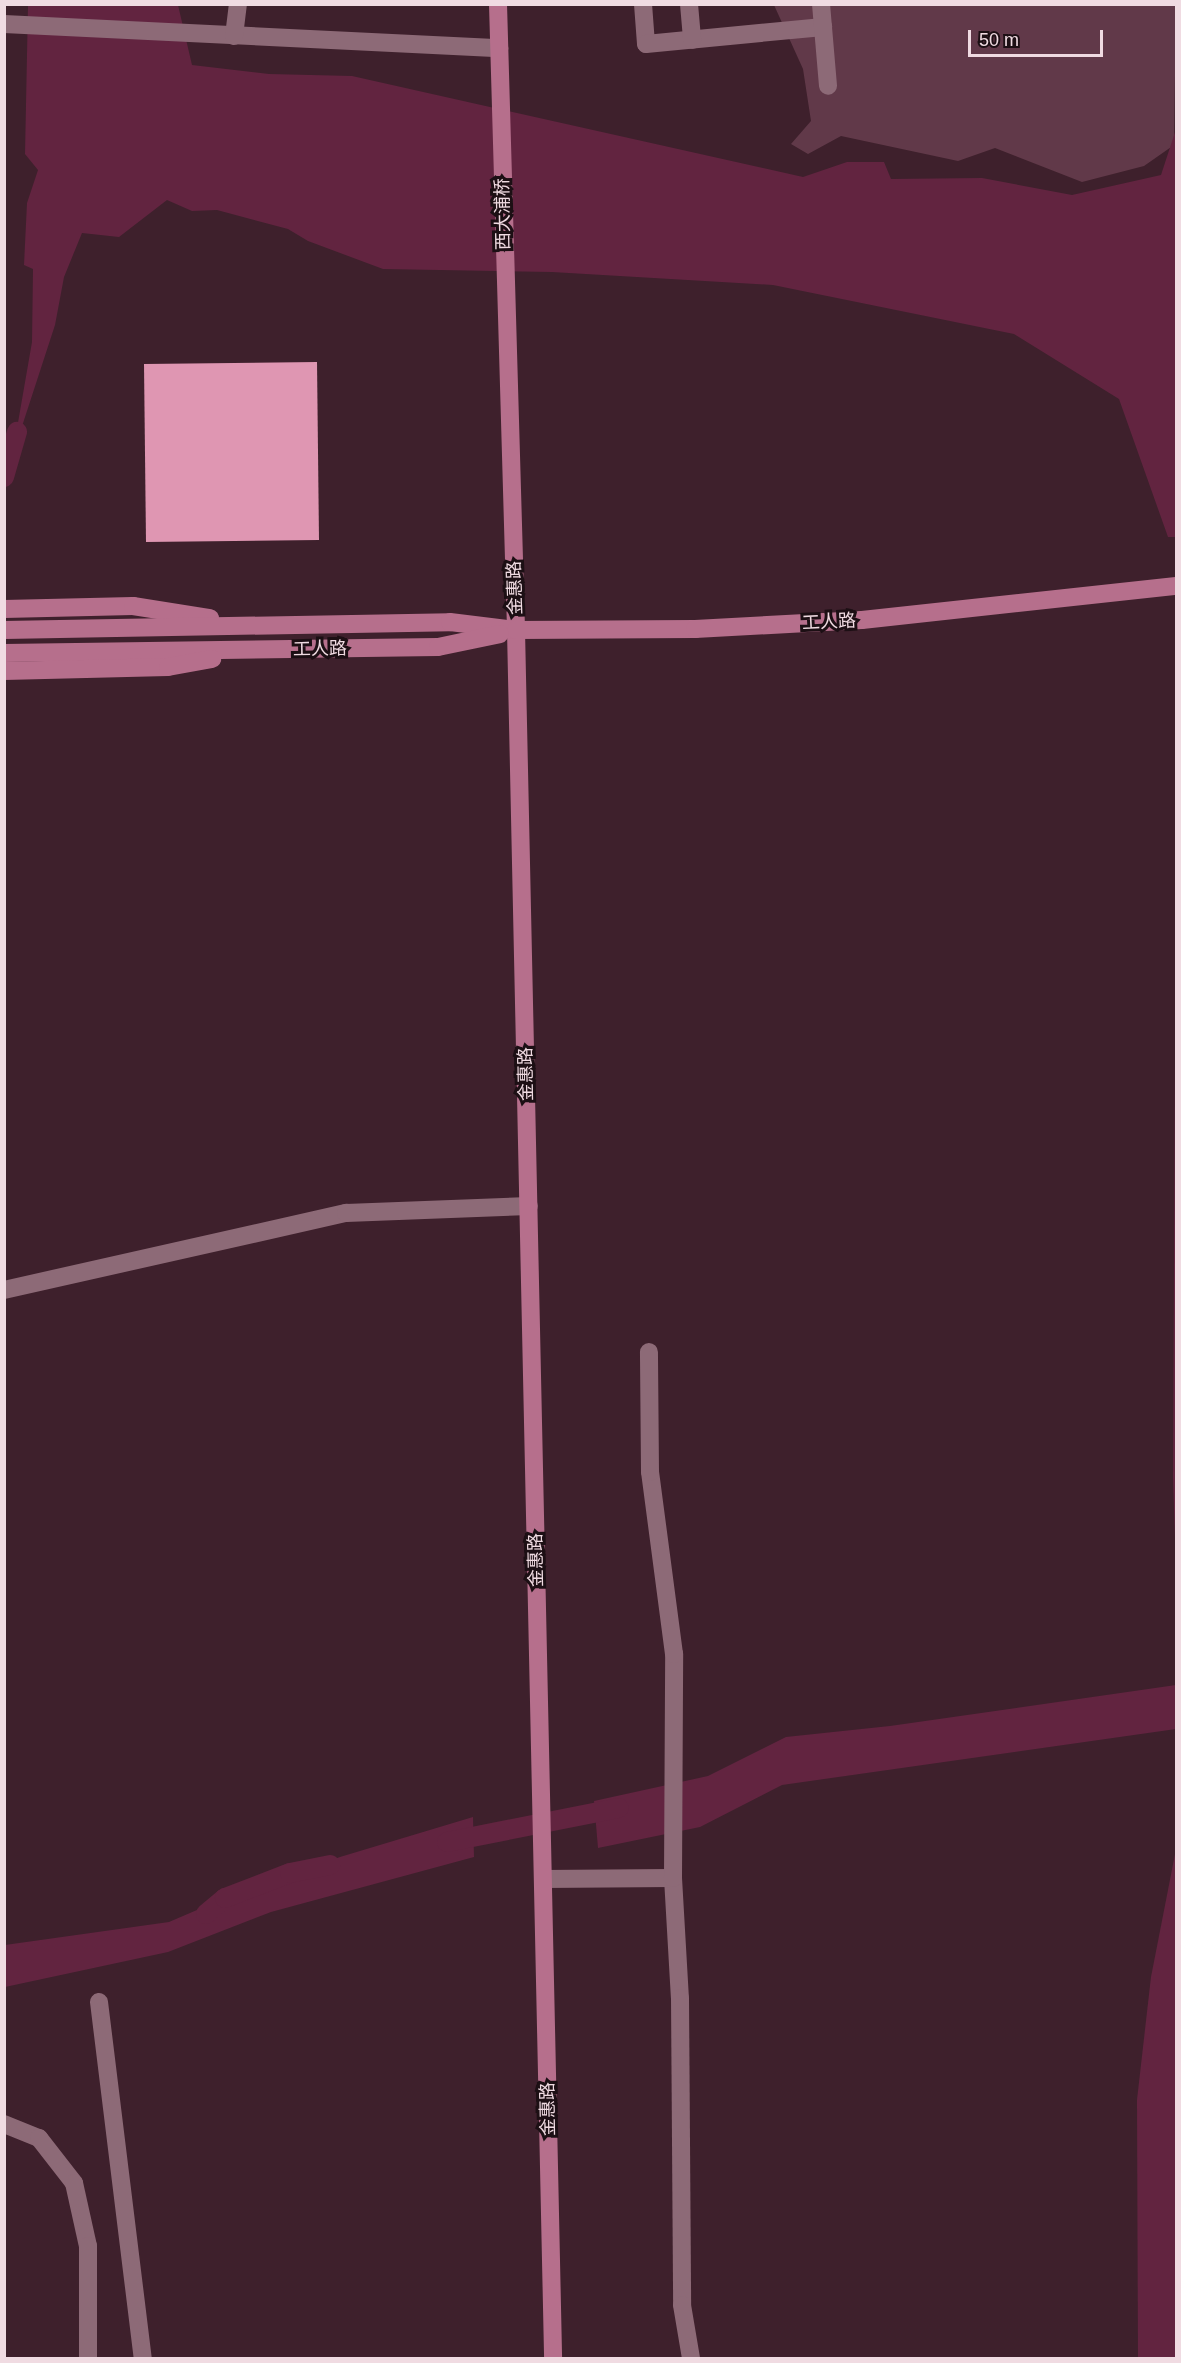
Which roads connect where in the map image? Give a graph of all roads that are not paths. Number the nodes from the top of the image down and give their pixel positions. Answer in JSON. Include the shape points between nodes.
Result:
{"nodes":[{"id":1,"x":238,"y":4,"type":"edge"},
{"id":2,"x":498,"y":4,"type":"edge"},
{"id":3,"x":644,"y":4,"type":"edge"},
{"id":4,"x":689,"y":4,"type":"edge"},
{"id":5,"x":820,"y":4,"type":"edge"},
{"id":6,"x":4,"y":24,"type":"edge"},
{"id":7,"x":823,"y":27,"type":"junction"},
{"id":8,"x":234,"y":36,"type":"junction"},
{"id":9,"x":692,"y":40,"type":"junction"},
{"id":10,"x":499,"y":48,"type":"junction"},
{"id":11,"x":828,"y":86,"type":"dead end"},
{"id":12,"x":507,"y":380,"type":"joint"},
{"id":13,"x":1176,"y":586,"type":"edge"},
{"id":14,"x":4,"y":609,"type":"edge"},
{"id":15,"x":259,"y":626,"type":"junction"},
{"id":16,"x":4,"y":630,"type":"edge"},
{"id":17,"x":516,"y":630,"type":"junction"},
{"id":18,"x":258,"y":650,"type":"junction"},
{"id":19,"x":4,"y":653,"type":"edge"},
{"id":20,"x":4,"y":671,"type":"edge"},
{"id":21,"x":529,"y":1206,"type":"junction"},
{"id":22,"x":4,"y":1290,"type":"edge"},
{"id":23,"x":649,"y":1352,"type":"dead end"},
{"id":24,"x":673,"y":1878,"type":"junction"},
{"id":25,"x":543,"y":1879,"type":"junction"},
{"id":26,"x":99,"y":2002,"type":"dead end"},
{"id":27,"x":4,"y":2124,"type":"edge"},
{"id":28,"x":88,"y":2358,"type":"edge"},
{"id":29,"x":144,"y":2358,"type":"edge"},
{"id":30,"x":553,"y":2358,"type":"edge"},
{"id":31,"x":691,"y":2358,"type":"edge"}],
"edges":[{"from":1,"to":8,"type":"street"},
{"from":2,"to":10,"type":"main road"},
{"from":3,"to":9,"type":"street","via":[[646,44]]},
{"from":4,"to":9,"type":"street"},
{"from":5,"to":7,"type":"street"},
{"from":6,"to":8,"type":"street"},
{"from":7,"to":9,"type":"street"},
{"from":7,"to":11,"type":"street"},
{"from":8,"to":10,"type":"street"},
{"from":10,"to":12,"type":"main road","name":"西大浦桥"},
{"from":12,"to":17,"type":"main road","name":"金惠路"},
{"from":13,"to":17,"type":"main road","name":"工人路","via":[[862,620],[695,629]]},
{"from":14,"to":15,"type":"main road","via":[[133,606]]},
{"from":15,"to":16,"type":"main road","name":"工人路"},
{"from":15,"to":17,"type":"main road","name":"工人路","via":[[450,622]]},
{"from":17,"to":18,"type":"main road","name":"工人路","via":[[438,647]]},
{"from":17,"to":21,"type":"main road","name":"金惠路"},
{"from":18,"to":19,"type":"main road","name":"工人路"},
{"from":18,"to":20,"type":"main road","via":[[168,667]]},
{"from":21,"to":22,"type":"street","via":[[346,1213]]},
{"from":21,"to":25,"type":"main road","name":"金惠路"},
{"from":23,"to":24,"type":"street","via":[[650,1472],[674,1654]]},
{"from":24,"to":25,"type":"street"},
{"from":24,"to":31,"type":"street","via":[[680,1998],[682,2305]]},
{"from":25,"to":30,"type":"main road","name":"金惠路"},
{"from":26,"to":29,"type":"street"},
{"from":27,"to":28,"type":"street","via":[[39,2138],[74,2183],[88,2246]]}]}
